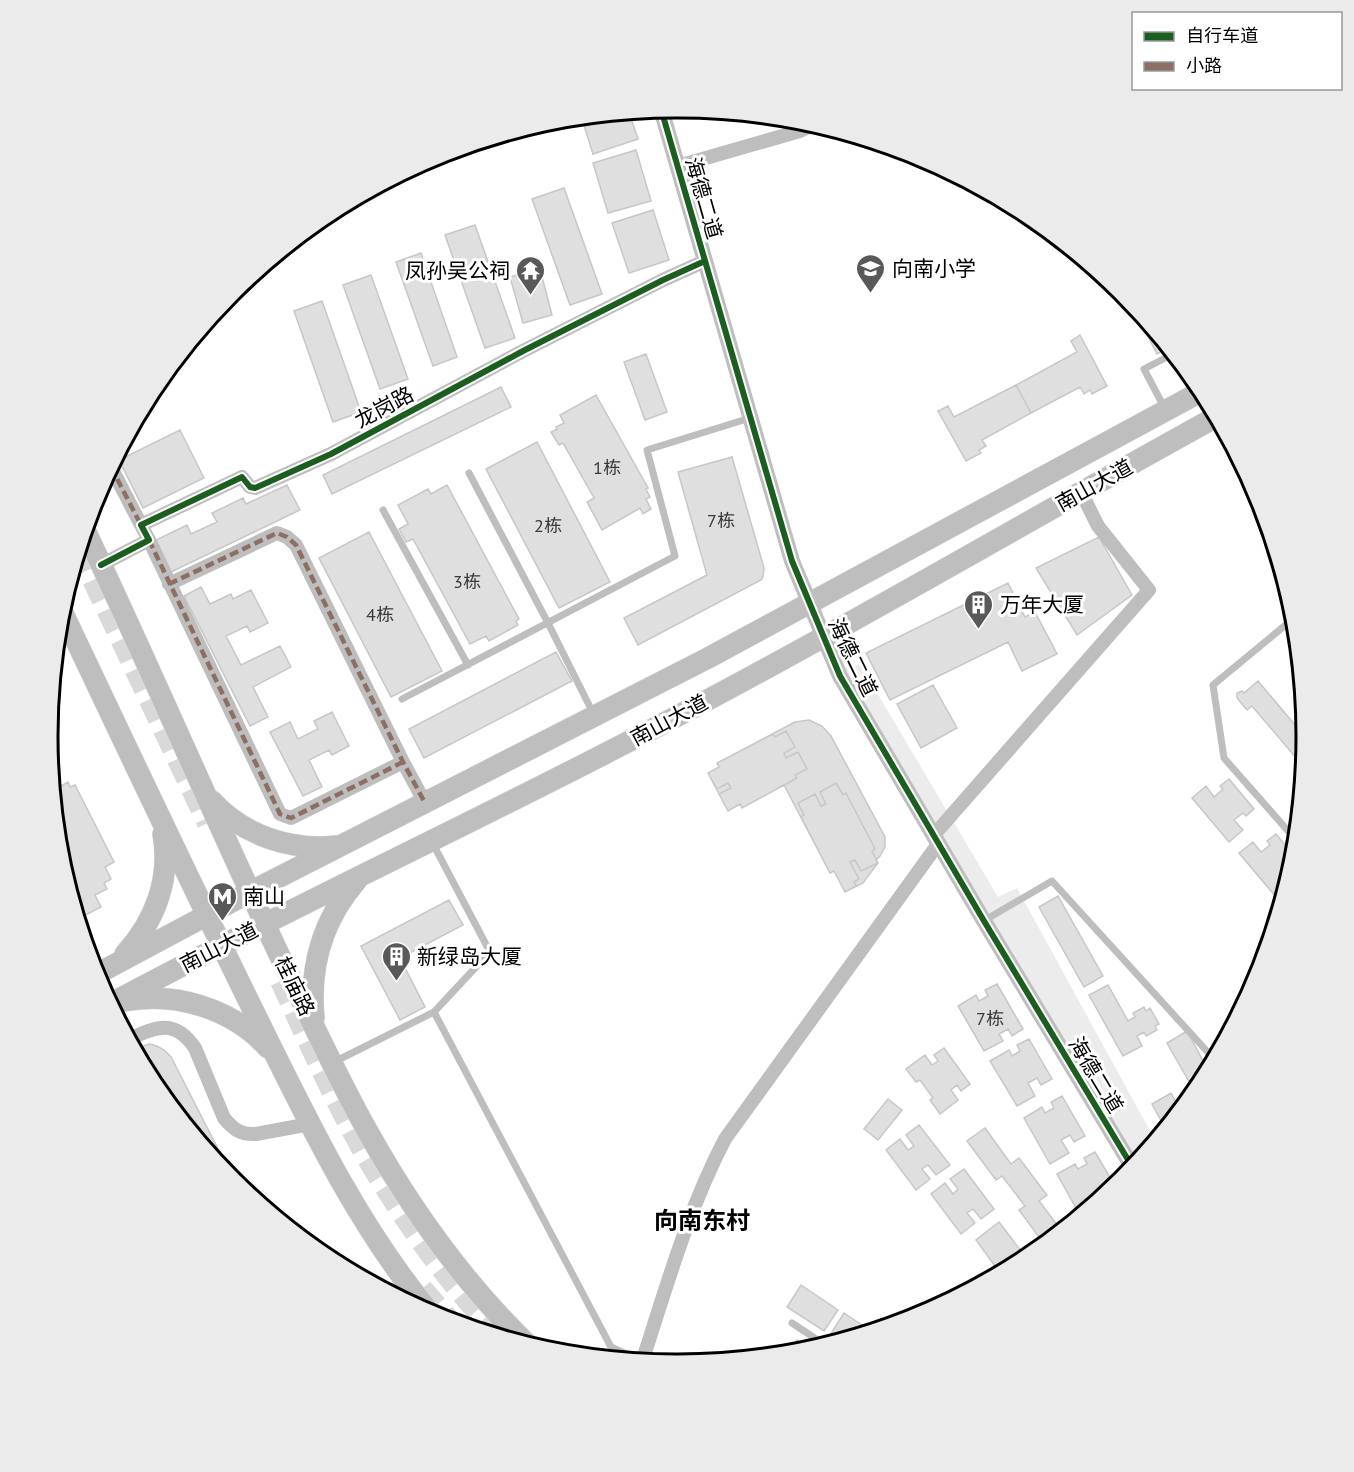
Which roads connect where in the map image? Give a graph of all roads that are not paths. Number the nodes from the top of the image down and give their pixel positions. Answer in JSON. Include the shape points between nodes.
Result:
{"nodes":[{"id":1,"x":664,"y":118,"type":"edge"},
{"id":2,"x":802,"y":130,"type":"edge"},
{"id":3,"x":678,"y":166,"type":"junction"},
{"id":4,"x":705,"y":261,"type":"junction"},
{"id":5,"x":1167,"y":357,"type":"edge"},
{"id":6,"x":1193,"y":396,"type":"edge"},
{"id":7,"x":1166,"y":410,"type":"junction"},
{"id":8,"x":750,"y":418,"type":"junction"},
{"id":9,"x":1209,"y":421,"type":"edge"},
{"id":10,"x":469,"y":473,"type":"dead end"},
{"id":11,"x":116,"y":476,"type":"edge"},
{"id":12,"x":1081,"y":492,"type":"junction"},
{"id":13,"x":383,"y":510,"type":"dead end"},
{"id":14,"x":141,"y":525,"type":"junction"},
{"id":15,"x":148,"y":540,"type":"junction"},
{"id":16,"x":90,"y":541,"type":"edge"},
{"id":17,"x":101,"y":565,"type":"junction"},
{"id":18,"x":169,"y":584,"type":"junction"},
{"id":19,"x":809,"y":603,"type":"junction"},
{"id":20,"x":548,"y":623,"type":"junction"},
{"id":21,"x":69,"y":625,"type":"edge"},
{"id":22,"x":1286,"y":625,"type":"edge"},
{"id":23,"x":823,"y":636,"type":"junction"},
{"id":24,"x":468,"y":665,"type":"junction"},
{"id":25,"x":402,"y":699,"type":"dead end"},
{"id":26,"x":594,"y":716,"type":"junction"},
{"id":27,"x":403,"y":762,"type":"junction"},
{"id":28,"x":206,"y":794,"type":"junction"},
{"id":29,"x":425,"y":803,"type":"junction"},
{"id":30,"x":157,"y":810,"type":"junction"},
{"id":31,"x":1288,"y":831,"type":"edge"},
{"id":32,"x":936,"y":840,"type":"junction"},
{"id":33,"x":431,"y":841,"type":"junction"},
{"id":34,"x":342,"y":845,"type":"junction"},
{"id":35,"x":362,"y":875,"type":"junction"},
{"id":36,"x":250,"y":892,"type":"junction"},
{"id":37,"x":208,"y":914,"type":"junction"},
{"id":38,"x":984,"y":921,"type":"junction"},
{"id":39,"x":265,"y":924,"type":"junction"},
{"id":40,"x":221,"y":945,"type":"junction"},
{"id":41,"x":104,"y":969,"type":"edge"},
{"id":42,"x":105,"y":970,"type":"edge"},
{"id":43,"x":118,"y":1000,"type":"edge"},
{"id":44,"x":119,"y":1003,"type":"edge"},
{"id":45,"x":434,"y":1012,"type":"junction"},
{"id":46,"x":317,"y":1033,"type":"junction"},
{"id":47,"x":136,"y":1037,"type":"edge"},
{"id":48,"x":1208,"y":1053,"type":"edge"},
{"id":49,"x":277,"y":1058,"type":"junction"},
{"id":50,"x":332,"y":1063,"type":"junction"},
{"id":51,"x":310,"y":1124,"type":"junction"},
{"id":52,"x":1128,"y":1159,"type":"edge"},
{"id":53,"x":418,"y":1298,"type":"tunnel mouth"},
{"id":54,"x":792,"y":1323,"type":"dead end"},
{"id":55,"x":516,"y":1333,"type":"edge"},
{"id":56,"x":815,"y":1339,"type":"edge"},
{"id":57,"x":621,"y":1351,"type":"edge"},
{"id":58,"x":645,"y":1353,"type":"edge"}],
"edges":[{"from":1,"to":3,"type":"street","name":"海德二道"},
{"from":2,"to":3,"type":"street"},
{"from":3,"to":4,"type":"street","name":"海德二道"},
{"from":4,"to":8,"type":"street","name":"海德二道"},
{"from":4,"to":14,"type":"street","name":"龙岗路","via":[[523,351],[331,454],[255,488],[242,477]]},
{"from":5,"to":7,"type":"lane","via":[[1144,369]]},
{"from":6,"to":7,"type":"main road","name":"南山大道"},
{"from":7,"to":19,"type":"main road","name":"南山大道"},
{"from":8,"to":19,"type":"street","name":"海德二道","via":[[792,561]]},
{"from":8,"to":20,"type":"lane","via":[[648,450],[675,556]]},
{"from":9,"to":12,"type":"main road","name":"南山大道"},
{"from":10,"to":20,"type":"lane"},
{"from":11,"to":14,"type":"street"},
{"from":12,"to":23,"type":"main road","name":"南山大道"},
{"from":12,"to":32,"type":"street","via":[[1098,526],[1149,590]]},
{"from":13,"to":24,"type":"lane"},
{"from":14,"to":15,"type":"street"},
{"from":15,"to":17,"type":"street"},
{"from":15,"to":18,"type":"street"},
{"from":16,"to":17,"type":"main road","name":"桂庙路"},
{"from":17,"to":28,"type":"main road","name":"桂庙路"},
{"from":18,"to":27,"type":"street","via":[[277,533],[286,537],[296,545]]},
{"from":18,"to":27,"type":"street","via":[[280,814],[291,818]]},
{"from":19,"to":23,"type":"street","name":"海德二道"},
{"from":19,"to":26,"type":"main road","name":"南山大道"},
{"from":20,"to":24,"type":"lane"},
{"from":20,"to":26,"type":"lane"},
{"from":21,"to":30,"type":"main road"},
{"from":22,"to":31,"type":"lane","via":[[1213,685],[1224,758]]},
{"from":23,"to":32,"type":"street","name":"海德二道","via":[[840,676]]},
{"from":23,"to":33,"type":"main road","name":"南山大道","via":[[616,748]]},
{"from":24,"to":25,"type":"lane"},
{"from":26,"to":29,"type":"main road","name":"南山大道"},
{"from":27,"to":29,"type":"street"},
{"from":28,"to":34,"type":"main road","via":[[228,816],[267,838],[312,847]]},
{"from":28,"to":36,"type":"main road","name":"桂庙路"},
{"from":29,"to":34,"type":"main road","name":"南山大道"},
{"from":30,"to":37,"type":"main road"},
{"from":30,"to":41,"type":"main road","via":[[165,857],[162,889],[147,925],[133,945]]},
{"from":32,"to":38,"type":"street","name":"海德二道"},
{"from":32,"to":58,"type":"street","via":[[725,1139],[699,1190]]},
{"from":33,"to":35,"type":"main road","name":"南山大道"},
{"from":33,"to":45,"type":"lane","via":[[490,952]]},
{"from":34,"to":36,"type":"main road","name":"南山大道"},
{"from":35,"to":39,"type":"main road","name":"南山大道"},
{"from":35,"to":46,"type":"main road","via":[[340,901],[319,948],[313,982]]},
{"from":36,"to":37,"type":"main road","name":"南山大道"},
{"from":36,"to":39,"type":"main road","name":"桂庙路"},
{"from":37,"to":40,"type":"main road"},
{"from":37,"to":42,"type":"main road","name":"南山大道"},
{"from":38,"to":48,"type":"lane","via":[[1052,881]]},
{"from":38,"to":52,"type":"street","name":"海德二道"},
{"from":39,"to":40,"type":"main road","name":"南山大道"},
{"from":39,"to":46,"type":"main road","name":"桂庙路"},
{"from":40,"to":43,"type":"main road","name":"南山大道"},
{"from":40,"to":49,"type":"main road"},
{"from":44,"to":49,"type":"main road","via":[[148,998],[202,1006],[251,1032]]},
{"from":45,"to":50,"type":"lane"},
{"from":45,"to":57,"type":"lane","via":[[611,1347]]},
{"from":46,"to":50,"type":"main road","name":"桂庙路"},
{"from":47,"to":51,"type":"street","via":[[162,1028],[181,1032],[189,1039],[224,1118],[238,1132],[256,1134]]},
{"from":49,"to":51,"type":"main road"},
{"from":50,"to":55,"type":"main road","name":"桂庙路","via":[[421,1217],[464,1275]]},
{"from":51,"to":53,"type":"main road","via":[[370,1231]]},
{"from":54,"to":56,"type":"lane"}]}
